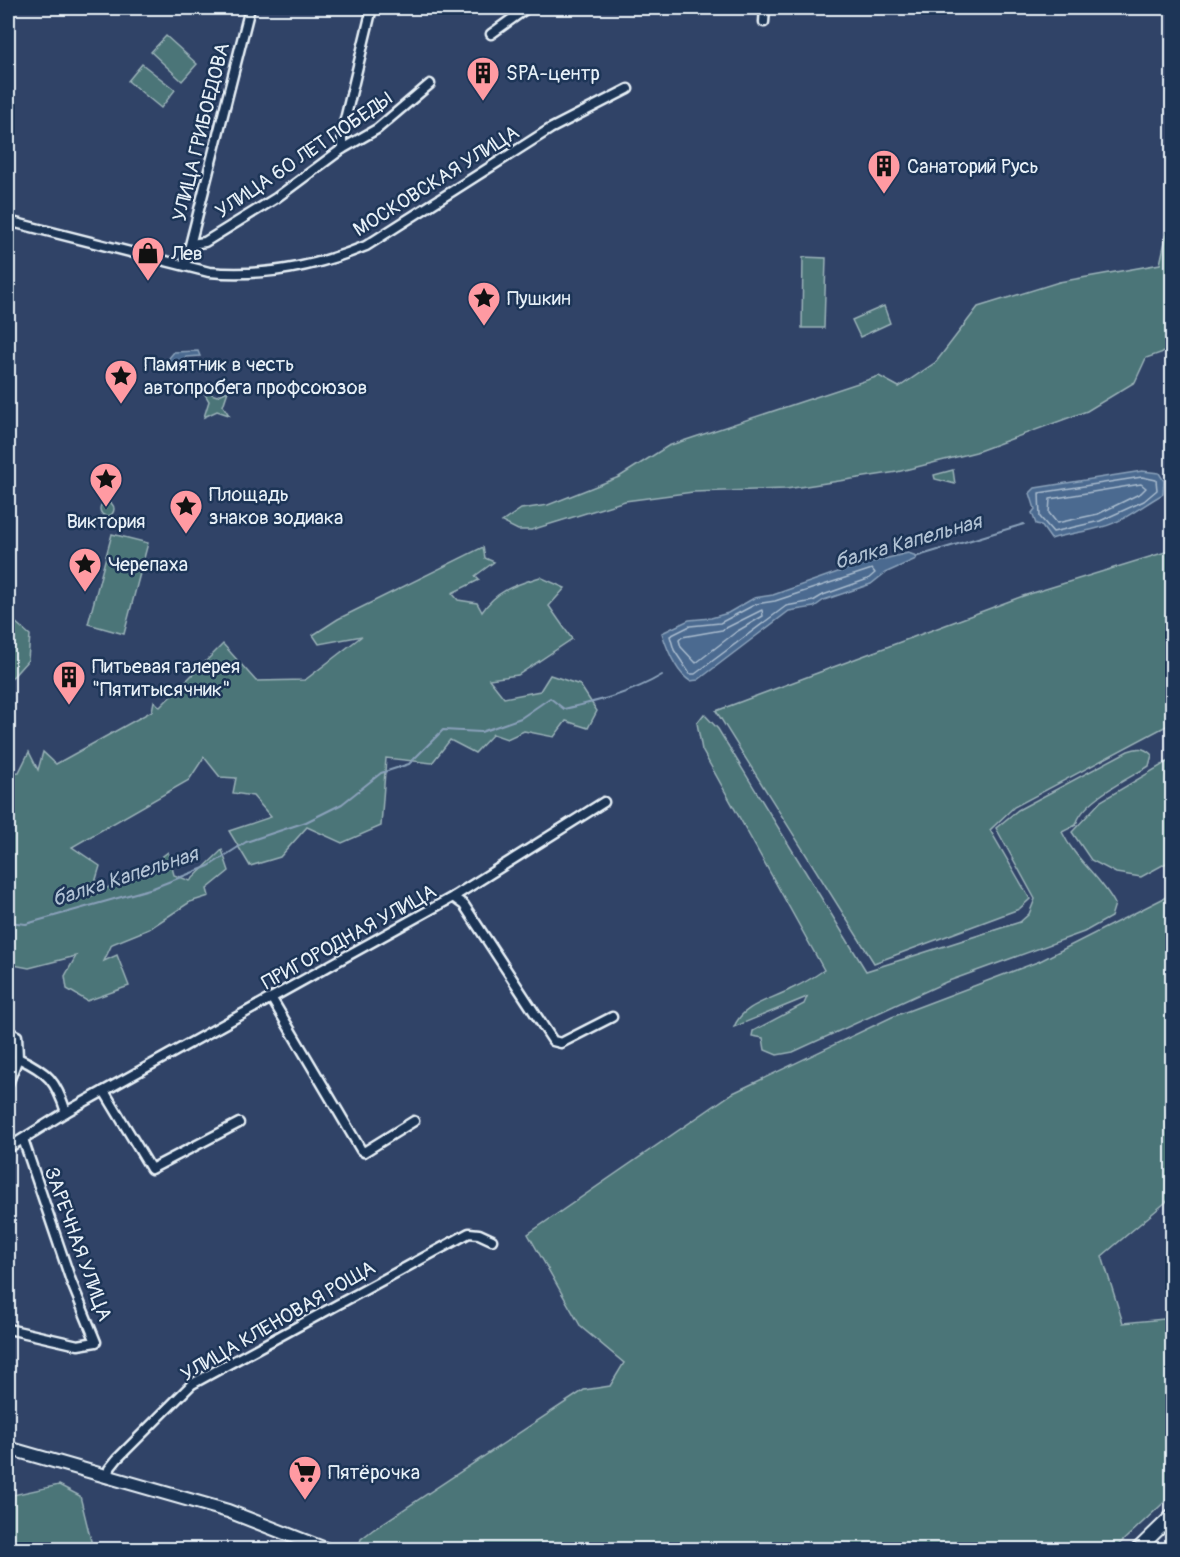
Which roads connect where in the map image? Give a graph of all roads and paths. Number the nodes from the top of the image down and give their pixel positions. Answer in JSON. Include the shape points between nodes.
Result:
{"nodes":[{"id":1,"x":250,"y":8,"type":"edge"},
{"id":2,"x":372,"y":8,"type":"edge"},
{"id":3,"x":527,"y":8,"type":"edge"},
{"id":4,"x":765,"y":8,"type":"edge"},
{"id":5,"x":764,"y":22,"type":"dead end"},
{"id":6,"x":491,"y":34,"type":"dead end"},
{"id":7,"x":430,"y":84,"type":"dead end"},
{"id":8,"x":628,"y":89,"type":"dead end"},
{"id":9,"x":342,"y":150,"type":"junction"},
{"id":10,"x":8,"y":221,"type":"edge"},
{"id":11,"x":191,"y":244,"type":"junction"},
{"id":12,"x":185,"y":265,"type":"junction"},
{"id":13,"x":604,"y":802,"type":"dead end"},
{"id":14,"x":453,"y":897,"type":"junction"},
{"id":15,"x":272,"y":999,"type":"junction"},
{"id":16,"x":612,"y":1017,"type":"dead end"},
{"id":17,"x":8,"y":1032,"type":"edge"},
{"id":18,"x":18,"y":1058,"type":"junction"},
{"id":19,"x":8,"y":1084,"type":"edge"},
{"id":20,"x":104,"y":1091,"type":"junction"},
{"id":21,"x":66,"y":1112,"type":"junction"},
{"id":22,"x":414,"y":1121,"type":"dead end"},
{"id":23,"x":239,"y":1123,"type":"dead end"},
{"id":24,"x":23,"y":1140,"type":"junction"},
{"id":25,"x":8,"y":1148,"type":"edge"},
{"id":26,"x":492,"y":1240,"type":"dead end"},
{"id":27,"x":8,"y":1329,"type":"edge"},
{"id":28,"x":8,"y":1448,"type":"edge"},
{"id":29,"x":107,"y":1478,"type":"junction"},
{"id":30,"x":1173,"y":1516,"type":"edge"},
{"id":31,"x":328,"y":1550,"type":"edge"},
{"id":32,"x":1137,"y":1550,"type":"edge"}],
"edges":[{"from":1,"to":11,"type":"street","name":"УЛИЦА ГРИБОЕДОВА"},
{"from":2,"to":9,"type":"street","via":[[342,132]]},
{"from":3,"to":6,"type":"street"},
{"from":4,"to":5,"type":"street"},
{"from":7,"to":9,"type":"street","name":"УЛИЦА 60 ЛЕТ ПОБЕДЫ","via":[[377,129]]},
{"from":8,"to":12,"type":"street","name":"МОСКОВСКАЯ УЛИЦА","via":[[550,129],[366,246],[333,260],[299,269],[233,274]]},
{"from":9,"to":11,"type":"street","name":"УЛИЦА 60 ЛЕТ ПОБЕДЫ","via":[[276,198],[205,242]]},
{"from":10,"to":12,"type":"street","name":"МОСКОВСКАЯ УЛИЦА"},
{"from":11,"to":12,"type":"street","name":"УЛИЦА ГРИБОЕДОВА"},
{"from":13,"to":14,"type":"street","name":"ПРИГОРОДНАЯ УЛИЦА"},
{"from":14,"to":15,"type":"street","name":"ПРИГОРОДНАЯ УЛИЦА"},
{"from":14,"to":16,"type":"street","via":[[464,905],[554,1041],[561,1042]]},
{"from":15,"to":20,"type":"street","name":"ПРИГОРОДНАЯ УЛИЦА"},
{"from":15,"to":22,"type":"street","via":[[361,1150],[364,1152]]},
{"from":17,"to":18,"type":"street","via":[[17,1036]]},
{"from":18,"to":19,"type":"street"},
{"from":18,"to":21,"type":"street","via":[[50,1078],[60,1092]]},
{"from":20,"to":21,"type":"street","name":"ПРИГОРОДНАЯ УЛИЦА"},
{"from":20,"to":23,"type":"street","via":[[151,1169]]},
{"from":21,"to":24,"type":"street","name":"ПРИГОРОДНАЯ УЛИЦА"},
{"from":24,"to":25,"type":"street","name":"ПРИГОРОДНАЯ УЛИЦА"},
{"from":24,"to":27,"type":"street","name":"ЗАРЕЧНАЯ УЛИЦА","via":[[96,1342],[78,1345]]},
{"from":26,"to":29,"type":"street","name":"УЛИЦА КЛЕНОВАЯ РОЩА","via":[[469,1233],[192,1384],[117,1459]]},
{"from":28,"to":29,"type":"street"},
{"from":29,"to":31,"type":"street","via":[[228,1511]]},
{"from":30,"to":32,"type":"street"}]}
